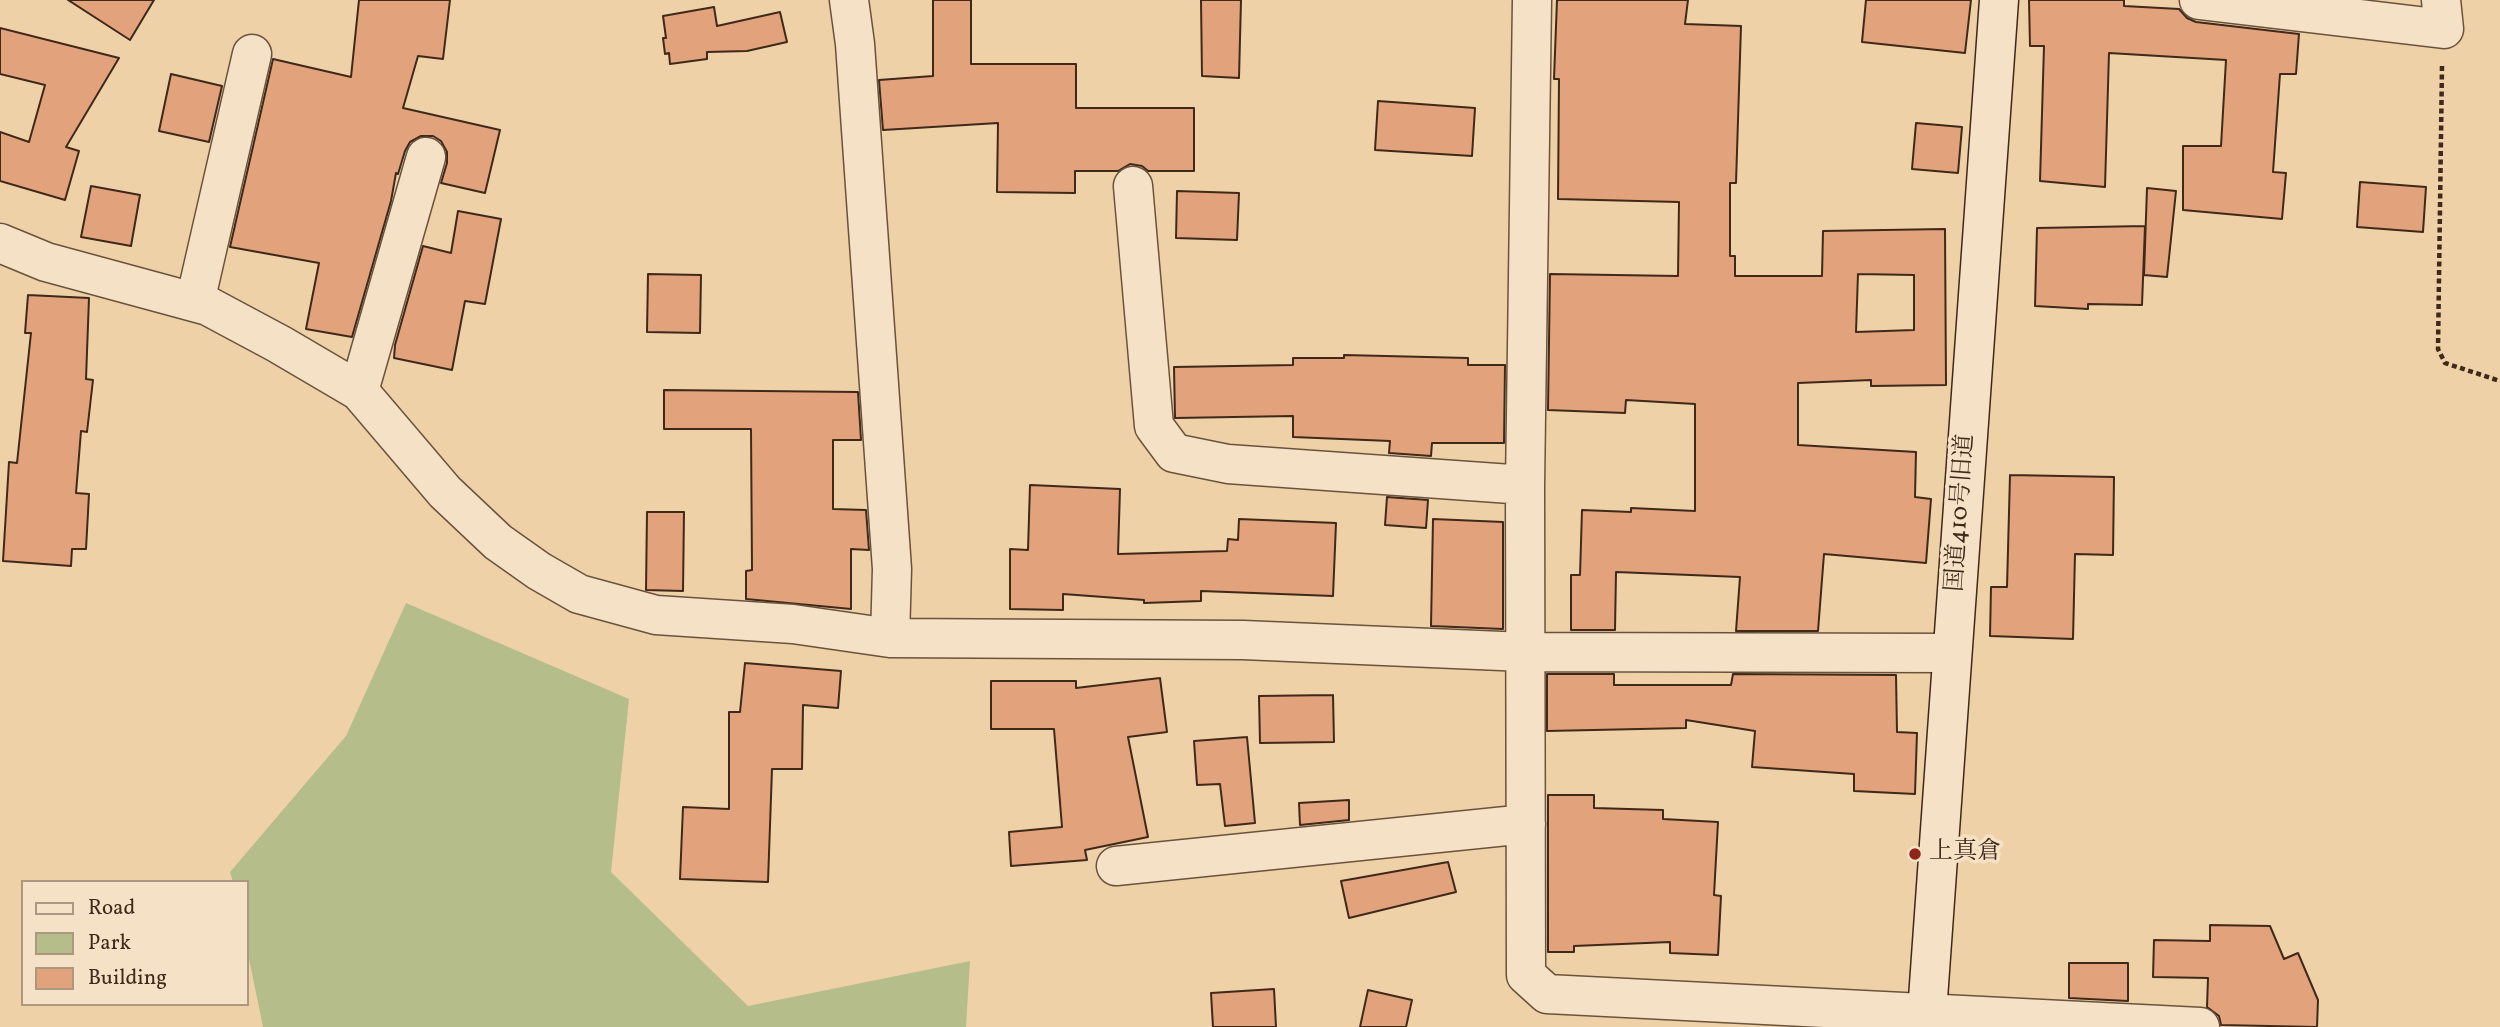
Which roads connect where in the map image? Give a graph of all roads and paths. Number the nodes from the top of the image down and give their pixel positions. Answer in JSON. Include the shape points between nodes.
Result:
{"nodes":[{"id":1,"x":849,"y":0,"type":"edge"},
{"id":2,"x":1532,"y":0,"type":"edge"},
{"id":3,"x":1999,"y":0,"type":"edge"},
{"id":4,"x":2199,"y":0,"type":"edge"},
{"id":5,"x":2442,"y":15,"type":"edge"},
{"id":6,"x":252,"y":54,"type":"dead end"},
{"id":7,"x":426,"y":157,"type":"dead end"},
{"id":8,"x":1133,"y":186,"type":"dead end"},
{"id":9,"x":0,"y":243,"type":"edge"},
{"id":10,"x":195,"y":303,"type":"junction"},
{"id":11,"x":2500,"y":381,"type":"edge"},
{"id":12,"x":359,"y":391,"type":"junction"},
{"id":13,"x":1525,"y":485,"type":"junction"},
{"id":14,"x":890,"y":638,"type":"junction"},
{"id":15,"x":1525,"y":652,"type":"junction"},
{"id":16,"x":1952,"y":653,"type":"junction"},
{"id":17,"x":1526,"y":824,"type":"junction"},
{"id":18,"x":1116,"y":866,"type":"dead end"},
{"id":19,"x":1697,"y":1014,"type":"edge"},
{"id":20,"x":1926,"y":1020,"type":"edge"},
{"id":21,"x":2200,"y":1027,"type":"edge"}],
"edges":[{"from":1,"to":14,"type":"street","via":[[891,555]]},
{"from":2,"to":13,"type":"street"},
{"from":3,"to":16,"type":"street","name":"国道410号旧道"},
{"from":4,"to":5,"type":"street"},
{"from":5,"to":11,"type":"path","via":[[2438,349],[2445,363]]},
{"from":6,"to":10,"type":"street"},
{"from":7,"to":12,"type":"street"},
{"from":8,"to":13,"type":"street","via":[[1154,426],[1174,453],[1228,464]]},
{"from":9,"to":10,"type":"street","via":[[46,262]]},
{"from":10,"to":12,"type":"street","via":[[279,344]]},
{"from":12,"to":14,"type":"street","via":[[446,492],[498,542],[579,594],[656,615],[793,624]]},
{"from":13,"to":15,"type":"street"},
{"from":14,"to":15,"type":"street","via":[[1243,640]]},
{"from":15,"to":16,"type":"street"},
{"from":15,"to":17,"type":"street"},
{"from":16,"to":20,"type":"street","name":"国道410号旧道"},
{"from":17,"to":18,"type":"street"},
{"from":17,"to":19,"type":"street","via":[[1526,975],[1547,994]]},
{"from":19,"to":20,"type":"street"},
{"from":20,"to":21,"type":"street"}]}
